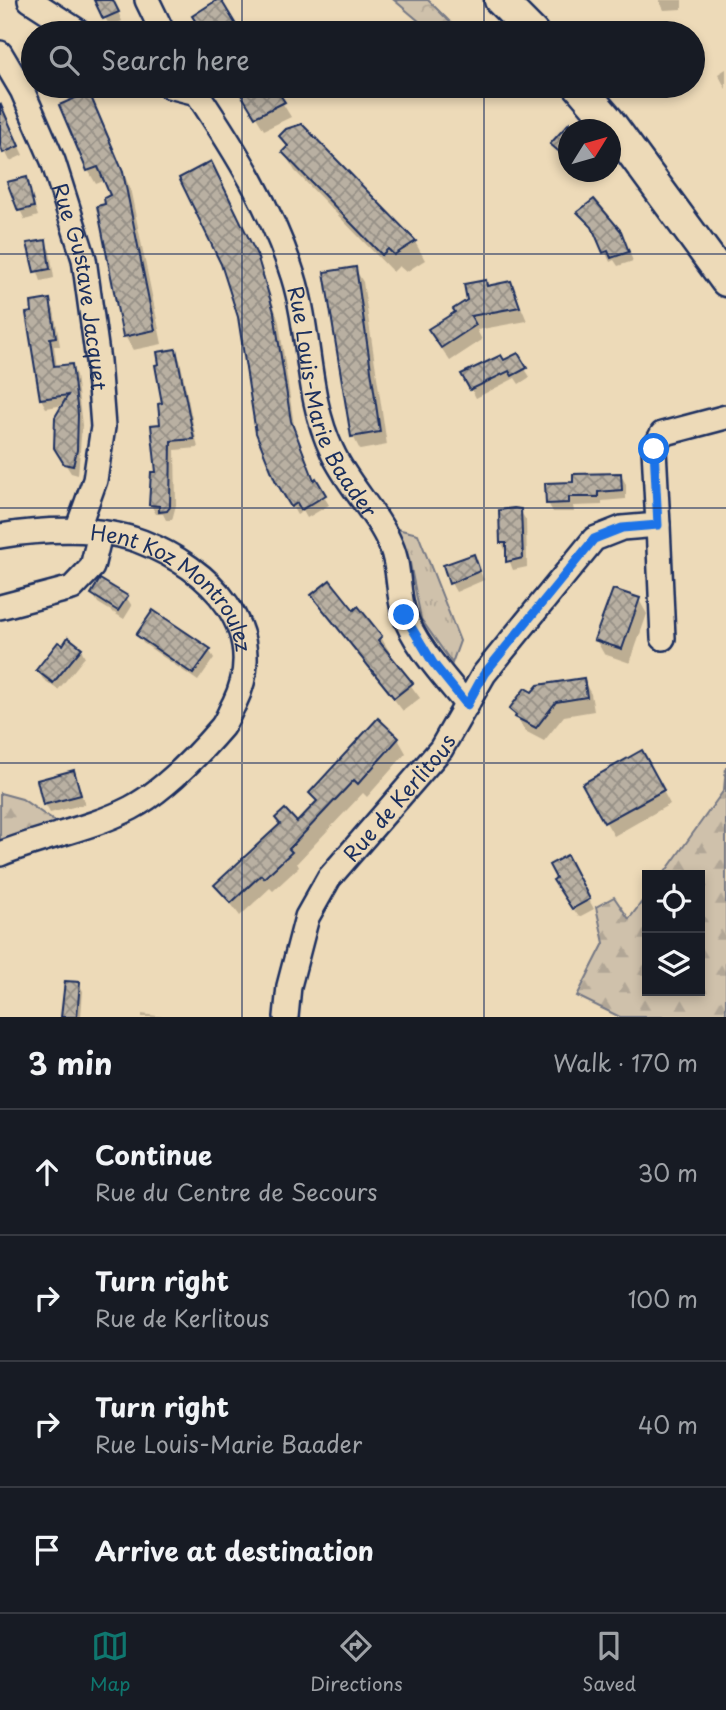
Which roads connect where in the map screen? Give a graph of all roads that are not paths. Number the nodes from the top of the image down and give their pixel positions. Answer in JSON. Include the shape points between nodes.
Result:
{"nodes":[{"id":1,"x":30,"y":0,"type":"edge"},
{"id":2,"x":147,"y":0,"type":"edge"},
{"id":3,"x":500,"y":0,"type":"edge"},
{"id":4,"x":62,"y":21,"type":"edge"},
{"id":5,"x":157,"y":21,"type":"edge"},
{"id":6,"x":521,"y":21,"type":"edge"},
{"id":7,"x":0,"y":53,"type":"edge"},
{"id":8,"x":21,"y":88,"type":"edge"},
{"id":9,"x":25,"y":98,"type":"edge"},
{"id":10,"x":201,"y":98,"type":"edge"},
{"id":11,"x":589,"y":98,"type":"edge"},
{"id":12,"x":726,"y":281,"type":"edge"},
{"id":13,"x":726,"y":417,"type":"edge"},
{"id":14,"x":658,"y":525,"type":"junction"},
{"id":15,"x":77,"y":530,"type":"junction"},
{"id":16,"x":100,"y":534,"type":"junction"},
{"id":17,"x":0,"y":536,"type":"edge"},
{"id":18,"x":0,"y":607,"type":"edge"},
{"id":19,"x":663,"y":638,"type":"dead end"},
{"id":20,"x":467,"y":705,"type":"junction"},
{"id":21,"x":0,"y":854,"type":"edge"},
{"id":22,"x":286,"y":1017,"type":"edge"}],
"edges":[{"from":1,"to":4,"type":"street"},
{"from":2,"to":5,"type":"street"},
{"from":3,"to":6,"type":"main road"},
{"from":7,"to":8,"type":"street","name":"Rue Gustave Jacquet"},
{"from":9,"to":15,"type":"street","name":"Rue Gustave Jacquet","via":[[53,162],[84,259],[103,427],[95,480]]},
{"from":10,"to":20,"type":"street","name":"Rue Louis-Marie Baader","via":[[260,197],[293,275],[309,343],[316,407],[332,452],[392,547],[404,615],[433,663]]},
{"from":11,"to":12,"type":"main road"},
{"from":13,"to":14,"type":"street","via":[[662,434],[654,449]]},
{"from":14,"to":19,"type":"street"},
{"from":14,"to":20,"type":"street","name":"Rue de Kerlitous","via":[[622,528],[594,539],[484,674]]},
{"from":15,"to":16,"type":"street","name":"Hent Koz Montroulez"},
{"from":15,"to":17,"type":"street","name":"Hent Koz Montroulez"},
{"from":16,"to":18,"type":"street","via":[[92,567],[72,588]]},
{"from":16,"to":21,"type":"street","name":"Hent Koz Montroulez","via":[[141,541],[191,566],[222,596],[245,639],[244,685],[224,724],[146,798],[101,820]]},
{"from":20,"to":22,"type":"street","name":"Rue de Kerlitous","via":[[441,749],[328,878],[307,917]]}]}
